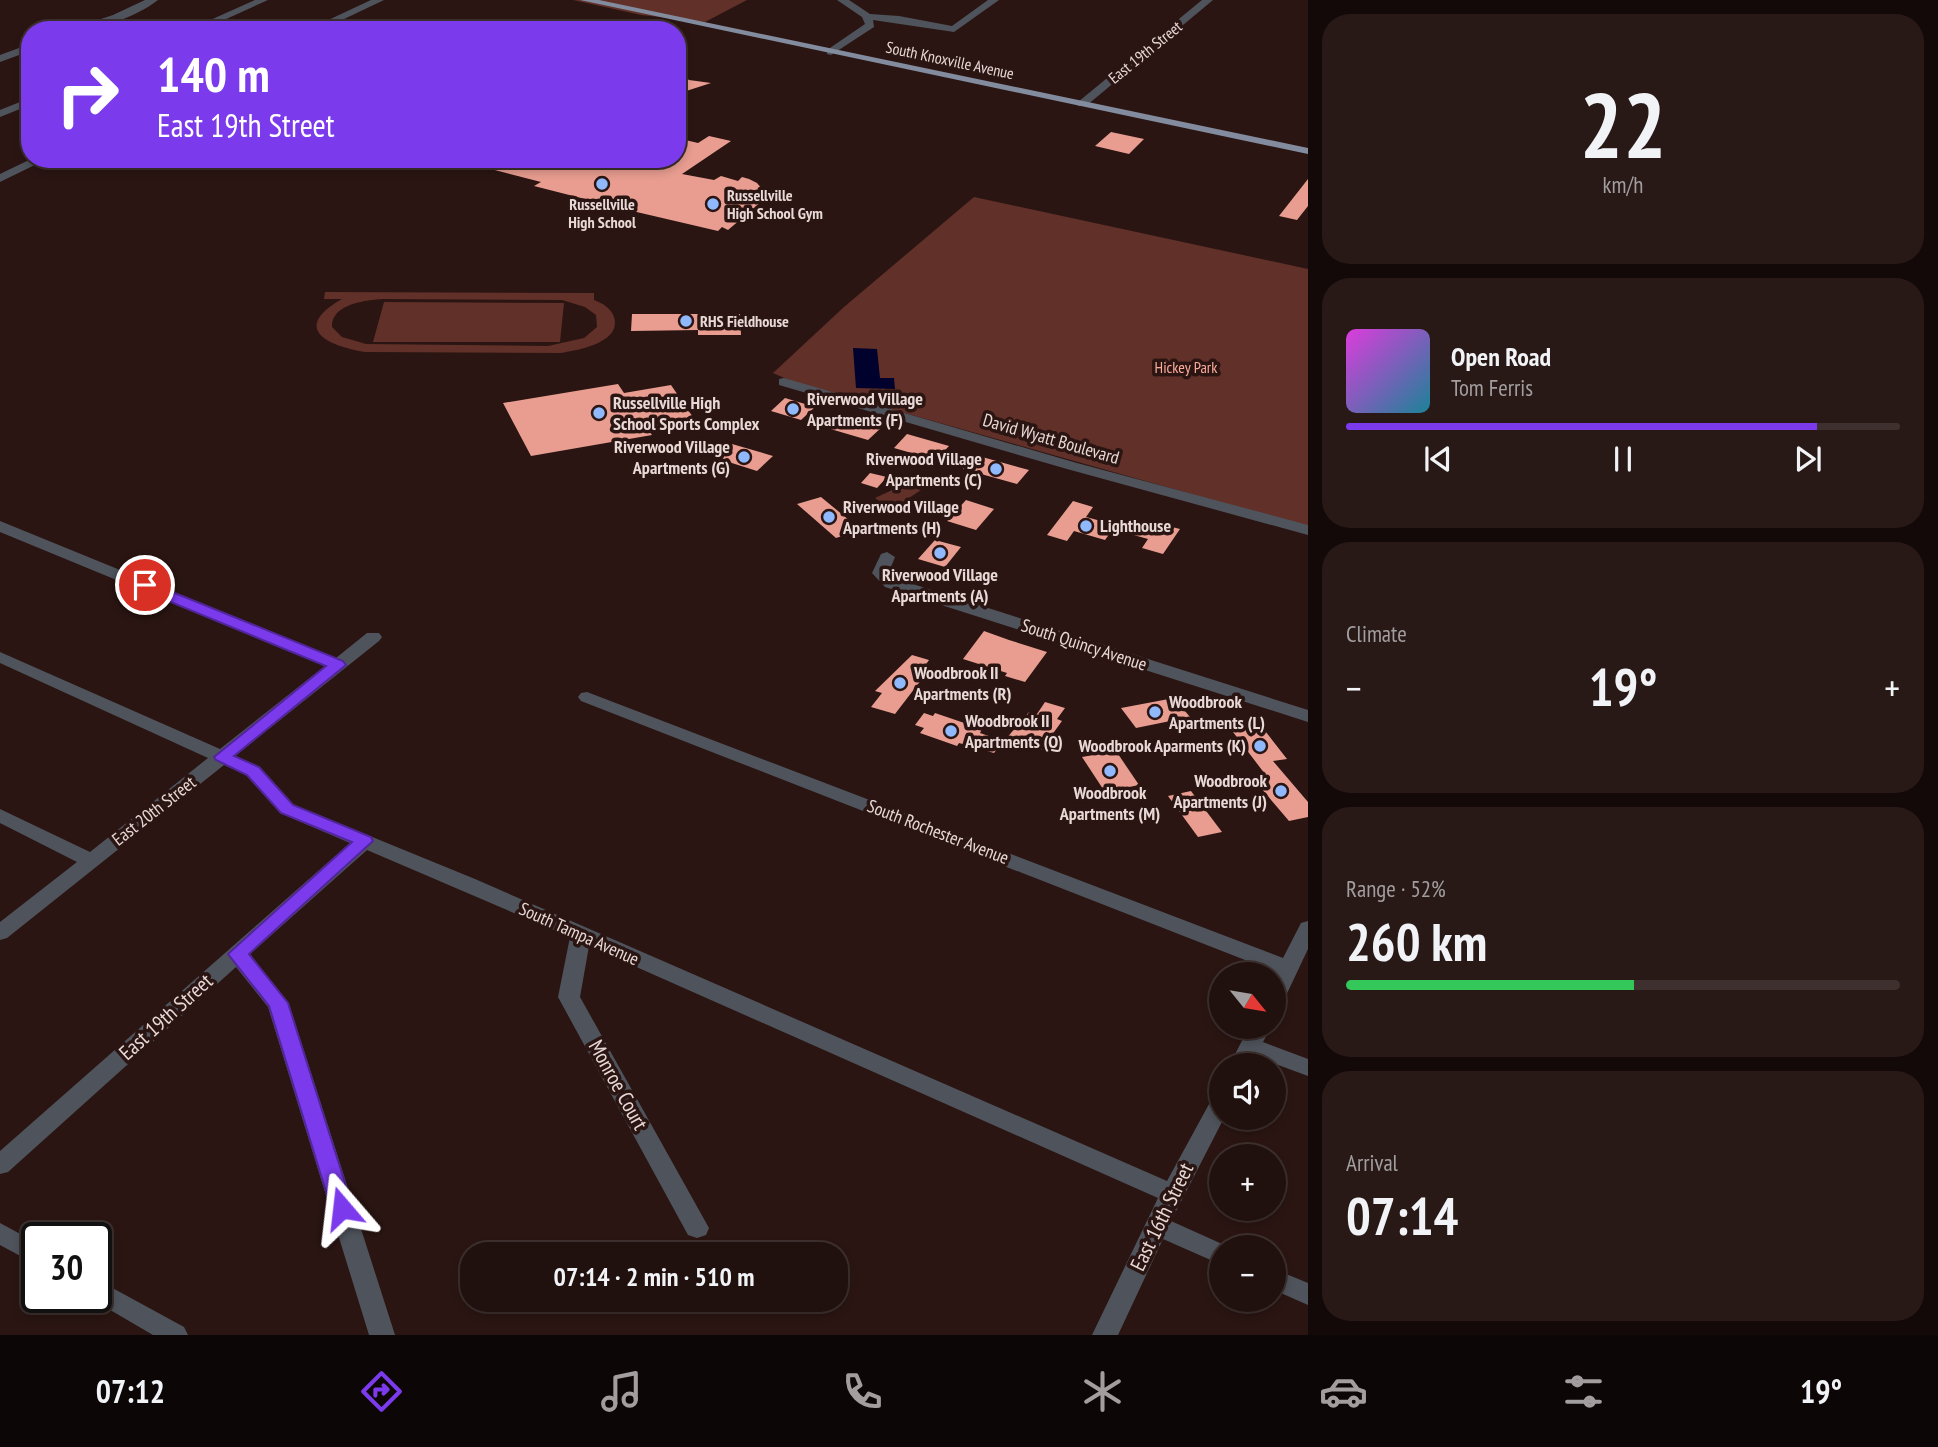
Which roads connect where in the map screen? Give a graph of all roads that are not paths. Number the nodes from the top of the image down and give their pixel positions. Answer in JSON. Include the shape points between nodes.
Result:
{"nodes":[{"id":1,"x":153,"y":0,"type":"edge"},
{"id":2,"x":262,"y":0,"type":"edge"},
{"id":3,"x":379,"y":0,"type":"edge"},
{"id":4,"x":585,"y":0,"type":"edge"},
{"id":5,"x":842,"y":0,"type":"edge"},
{"id":6,"x":992,"y":0,"type":"edge"},
{"id":7,"x":1208,"y":0,"type":"edge"},
{"id":8,"x":868,"y":17,"type":"junction"},
{"id":9,"x":103,"y":21,"type":"edge"},
{"id":10,"x":213,"y":21,"type":"edge"},
{"id":11,"x":333,"y":21,"type":"edge"},
{"id":12,"x":684,"y":21,"type":"edge"},
{"id":13,"x":686,"y":21,"type":"edge"},
{"id":14,"x":21,"y":51,"type":"edge"},
{"id":15,"x":831,"y":52,"type":"junction"},
{"id":16,"x":0,"y":59,"type":"edge"},
{"id":17,"x":1082,"y":104,"type":"junction"},
{"id":18,"x":21,"y":106,"type":"edge"},
{"id":19,"x":0,"y":114,"type":"edge"},
{"id":20,"x":1308,"y":150,"type":"edge"},
{"id":21,"x":22,"y":168,"type":"edge"},
{"id":22,"x":0,"y":178,"type":"edge"},
{"id":23,"x":784,"y":382,"type":"dead end"},
{"id":24,"x":0,"y":526,"type":"edge"},
{"id":25,"x":1308,"y":530,"type":"edge"},
{"id":26,"x":887,"y":557,"type":"dead end"},
{"id":27,"x":373,"y":636,"type":"dead end"},
{"id":28,"x":0,"y":657,"type":"edge"},
{"id":29,"x":338,"y":665,"type":"junction"},
{"id":30,"x":587,"y":697,"type":"dead end"},
{"id":31,"x":1308,"y":716,"type":"edge"},
{"id":32,"x":222,"y":757,"type":"junction"},
{"id":33,"x":0,"y":815,"type":"edge"},
{"id":34,"x":364,"y":841,"type":"junction"},
{"id":35,"x":92,"y":860,"type":"junction"},
{"id":36,"x":1308,"y":928,"type":"edge"},
{"id":37,"x":0,"y":933,"type":"edge"},
{"id":38,"x":580,"y":935,"type":"junction"},
{"id":39,"x":238,"y":954,"type":"junction"},
{"id":40,"x":1288,"y":968,"type":"junction"},
{"id":41,"x":1286,"y":972,"type":"edge"},
{"id":42,"x":1262,"y":1040,"type":"edge"},
{"id":43,"x":1308,"y":1068,"type":"edge"},
{"id":44,"x":1209,"y":1125,"type":"edge"},
{"id":45,"x":0,"y":1166,"type":"edge"},
{"id":46,"x":1172,"y":1194,"type":"junction"},
{"id":47,"x":1157,"y":1225,"type":"junction"},
{"id":48,"x":697,"y":1228,"type":"dead end"},
{"id":49,"x":0,"y":1233,"type":"edge"},
{"id":50,"x":21,"y":1245,"type":"edge"},
{"id":51,"x":1209,"y":1249,"type":"edge"},
{"id":52,"x":1286,"y":1284,"type":"edge"},
{"id":53,"x":1308,"y":1294,"type":"edge"},
{"id":54,"x":112,"y":1298,"type":"edge"},
{"id":55,"x":175,"y":1335,"type":"edge"},
{"id":56,"x":382,"y":1335,"type":"edge"},
{"id":57,"x":1105,"y":1335,"type":"edge"}],
"edges":[{"from":1,"to":9,"type":"street"},
{"from":2,"to":10,"type":"street"},
{"from":3,"to":11,"type":"street"},
{"from":4,"to":12,"type":"main road","name":"South Knoxville Avenue"},
{"from":5,"to":8,"type":"street"},
{"from":6,"to":8,"type":"street","via":[[954,29]]},
{"from":7,"to":17,"type":"street","name":"East 19th Street"},
{"from":8,"to":15,"type":"street","via":[[867,30]]},
{"from":13,"to":15,"type":"main road","name":"South Knoxville Avenue"},
{"from":14,"to":16,"type":"street"},
{"from":15,"to":17,"type":"main road","name":"South Knoxville Avenue"},
{"from":17,"to":20,"type":"main road","name":"South Knoxville Avenue"},
{"from":18,"to":19,"type":"street"},
{"from":21,"to":22,"type":"street"},
{"from":23,"to":25,"type":"street","name":"David Wyatt Boulevard"},
{"from":24,"to":29,"type":"street"},
{"from":26,"to":31,"type":"street","name":"South Quincy Avenue","via":[[880,573],[891,583]]},
{"from":27,"to":29,"type":"street","name":"East 20th Street"},
{"from":28,"to":32,"type":"street","name":"South Tampa Avenue"},
{"from":29,"to":32,"type":"street","name":"East 20th Street"},
{"from":30,"to":40,"type":"street","name":"South Rochester Avenue"},
{"from":32,"to":34,"type":"street","name":"South Tampa Avenue","via":[[253,771],[287,809]]},
{"from":32,"to":35,"type":"street","name":"East 20th Street"},
{"from":33,"to":35,"type":"street"},
{"from":34,"to":38,"type":"street","name":"South Tampa Avenue"},
{"from":34,"to":39,"type":"street","name":"East 19th Street"},
{"from":35,"to":37,"type":"street","name":"East 20th Street"},
{"from":36,"to":40,"type":"street"},
{"from":38,"to":46,"type":"street","name":"South Tampa Avenue"},
{"from":38,"to":48,"type":"street","name":"Monroe Court","via":[[569,997]]},
{"from":39,"to":45,"type":"street","name":"East 19th Street"},
{"from":39,"to":56,"type":"street","via":[[278,1003]]},
{"from":40,"to":41,"type":"street"},
{"from":42,"to":43,"type":"street"},
{"from":44,"to":46,"type":"street","name":"East 16th Street"},
{"from":46,"to":47,"type":"street","name":"East 16th Street"},
{"from":47,"to":51,"type":"street"},
{"from":47,"to":57,"type":"street","name":"East 16th Street"},
{"from":49,"to":50,"type":"street"},
{"from":52,"to":53,"type":"street"},
{"from":54,"to":55,"type":"street"}]}
